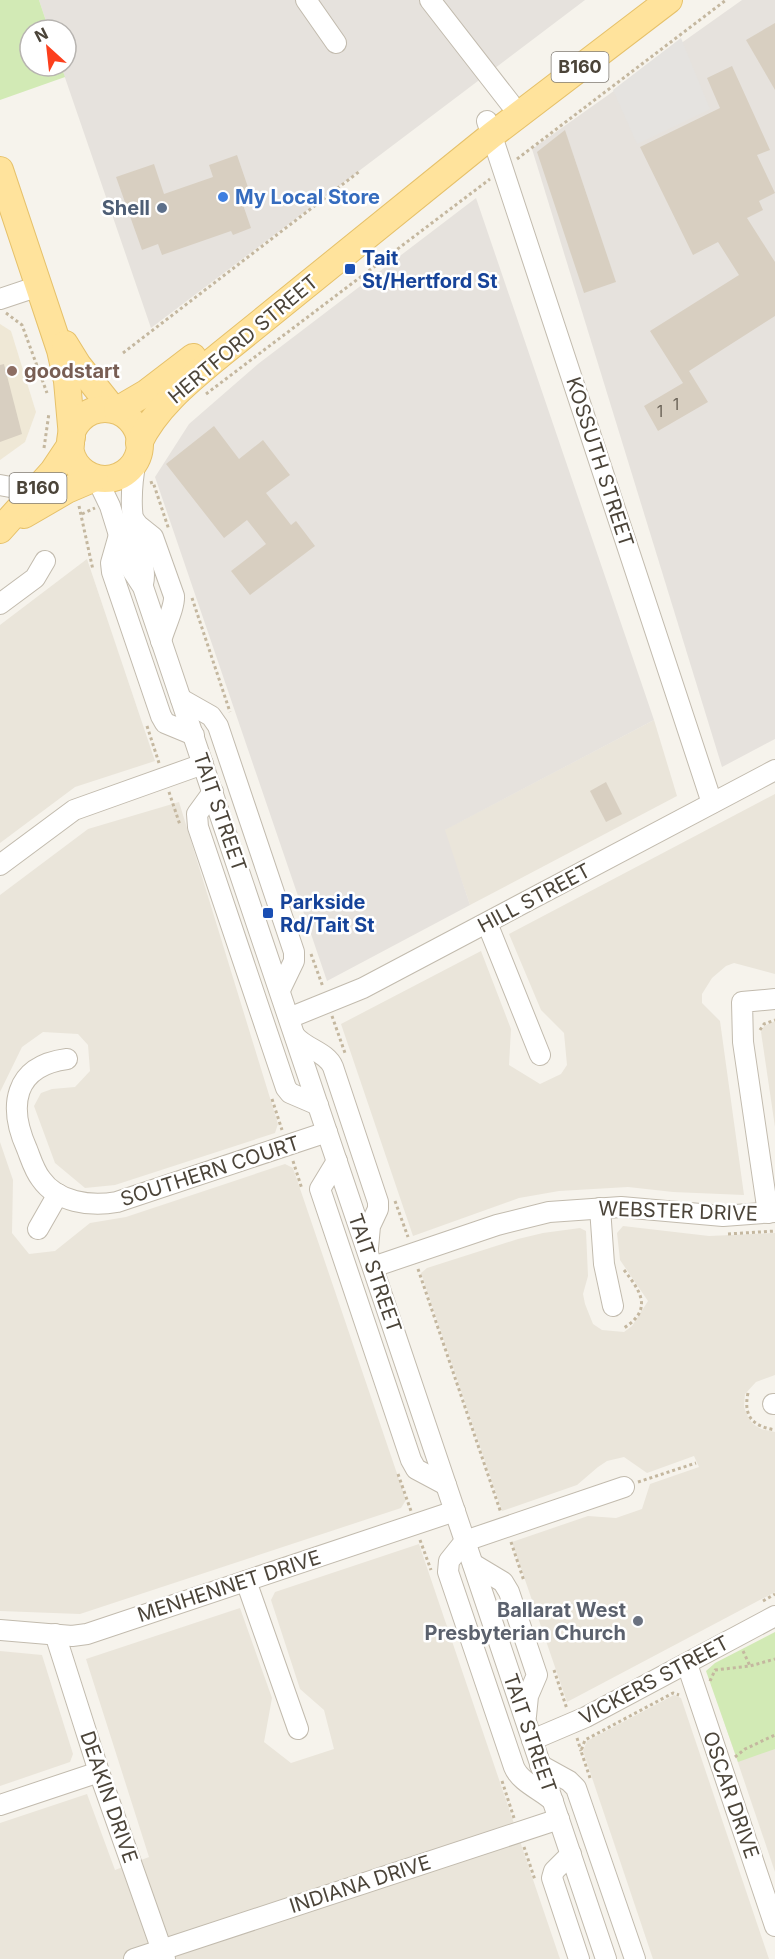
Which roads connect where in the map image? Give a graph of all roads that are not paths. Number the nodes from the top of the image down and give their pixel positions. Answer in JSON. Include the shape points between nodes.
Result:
{"nodes":[{"id":1,"x":306,"y":0,"type":"edge"},
{"id":2,"x":430,"y":0,"type":"edge"},
{"id":3,"x":644,"y":0,"type":"edge"},
{"id":4,"x":669,"y":0,"type":"edge"},
{"id":5,"x":336,"y":42,"type":"dead end"},
{"id":6,"x":510,"y":103,"type":"junction"},
{"id":7,"x":489,"y":128,"type":"junction"},
{"id":8,"x":0,"y":170,"type":"edge"},
{"id":9,"x":39,"y":286,"type":"junction"},
{"id":10,"x":1,"y":298,"type":"edge"},
{"id":11,"x":48,"y":312,"type":"junction"},
{"id":12,"x":115,"y":410,"type":"junction"},
{"id":13,"x":71,"y":441,"type":"junction"},
{"id":14,"x":142,"y":459,"type":"junction"},
{"id":15,"x":96,"y":479,"type":"junction"},
{"id":16,"x":0,"y":484,"type":"edge"},
{"id":17,"x":38,"y":489,"type":"junction"},
{"id":18,"x":132,"y":517,"type":"junction"},
{"id":19,"x":0,"y":529,"type":"edge"},
{"id":20,"x":118,"y":533,"type":"junction"},
{"id":21,"x":45,"y":561,"type":"dead end"},
{"id":22,"x":143,"y":586,"type":"junction"},
{"id":23,"x":0,"y":604,"type":"edge"},
{"id":24,"x":161,"y":641,"type":"junction"},
{"id":25,"x":181,"y":699,"type":"junction"},
{"id":26,"x":194,"y":735,"type":"junction"},
{"id":27,"x":203,"y":764,"type":"junction"},
{"id":28,"x":775,"y":770,"type":"edge"},
{"id":29,"x":213,"y":792,"type":"junction"},
{"id":30,"x":712,"y":803,"type":"junction"},
{"id":31,"x":0,"y":865,"type":"edge"},
{"id":32,"x":487,"y":923,"type":"junction"},
{"id":33,"x":280,"y":990,"type":"junction"},
{"id":34,"x":775,"y":999,"type":"edge"},
{"id":35,"x":292,"y":1027,"type":"junction"},
{"id":36,"x":540,"y":1055,"type":"dead end"},
{"id":37,"x":67,"y":1059,"type":"dead end"},
{"id":38,"x":318,"y":1105,"type":"junction"},
{"id":39,"x":327,"y":1132,"type":"junction"},
{"id":40,"x":337,"y":1161,"type":"junction"},
{"id":41,"x":58,"y":1194,"type":"junction"},
{"id":42,"x":600,"y":1208,"type":"junction"},
{"id":43,"x":772,"y":1213,"type":"edge"},
{"id":44,"x":38,"y":1229,"type":"dead end"},
{"id":45,"x":370,"y":1259,"type":"junction"},
{"id":46,"x":613,"y":1305,"type":"dead end"},
{"id":47,"x":446,"y":1485,"type":"junction"},
{"id":48,"x":624,"y":1487,"type":"road end"},
{"id":49,"x":455,"y":1511,"type":"junction"},
{"id":50,"x":465,"y":1541,"type":"junction"},
{"id":51,"x":246,"y":1581,"type":"junction"},
{"id":52,"x":775,"y":1616,"type":"edge"},
{"id":53,"x":0,"y":1630,"type":"edge"},
{"id":54,"x":55,"y":1634,"type":"junction"},
{"id":55,"x":687,"y":1664,"type":"junction"},
{"id":56,"x":298,"y":1729,"type":"dead end"},
{"id":57,"x":532,"y":1740,"type":"junction"},
{"id":58,"x":540,"y":1765,"type":"junction"},
{"id":59,"x":99,"y":1772,"type":"junction"},
{"id":60,"x":0,"y":1805,"type":"edge"},
{"id":61,"x":556,"y":1810,"type":"junction"},
{"id":62,"x":571,"y":1854,"type":"junction"},
{"id":63,"x":775,"y":1926,"type":"edge"},
{"id":64,"x":163,"y":1954,"type":"edge"},
{"id":65,"x":134,"y":1959,"type":"edge"},
{"id":66,"x":579,"y":1959,"type":"edge"},
{"id":67,"x":606,"y":1959,"type":"edge"},
{"id":68,"x":634,"y":1959,"type":"edge"}],
"edges":[{"from":1,"to":5,"type":"street"},
{"from":2,"to":6,"type":"street"},
{"from":3,"to":6,"type":"main road","name":"HERTFORD STREET","number":"B160"},
{"from":4,"to":7,"type":"main road","name":"HERTFORD STREET","number":"B160"},
{"from":6,"to":7,"type":"main road","name":"HERTFORD STREET","number":"B160"},
{"from":7,"to":12,"type":"main road","name":"HERTFORD STREET","number":"B160","via":[[175,372],[138,399]]},
{"from":7,"to":14,"type":"main road","name":"HERTFORD STREET","number":"B160","via":[[198,373],[156,416]]},
{"from":7,"to":30,"type":"street","name":"KOSSUTH STREET"},
{"from":8,"to":9,"type":"main road"},
{"from":9,"to":10,"type":"street"},
{"from":9,"to":11,"type":"main road"},
{"from":11,"to":12,"type":"main road","via":[[78,365]]},
{"from":11,"to":13,"type":"main road","via":[[68,381]]},
{"from":12,"to":13,"type":"main road","number":"B160","via":[[85,416],[74,429]]},
{"from":12,"to":14,"type":"main road","via":[[135,427]]},
{"from":13,"to":15,"type":"main road","number":"B160","via":[[77,465]]},
{"from":13,"to":17,"type":"main road","number":"B160","via":[[62,460]]},
{"from":14,"to":15,"type":"main road","number":"B160","via":[[118,476]]},
{"from":14,"to":18,"type":"street","name":"TAIT STREET","via":[[131,491]]},
{"from":15,"to":19,"type":"main road","number":"B160","via":[[67,490]]},
{"from":15,"to":20,"type":"street","name":"TAIT STREET"},
{"from":16,"to":17,"type":"street"},
{"from":17,"to":19,"type":"main road","number":"B160"},
{"from":18,"to":22,"type":"street","name":"TAIT STREET","via":[[145,572]]},
{"from":18,"to":24,"type":"street","via":[[154,540],[174,596]]},
{"from":20,"to":22,"type":"street","name":"TAIT STREET","via":[[128,564]]},
{"from":20,"to":26,"type":"street","via":[[112,572],[159,712],[165,723]]},
{"from":21,"to":23,"type":"street","via":[[35,578]]},
{"from":22,"to":24,"type":"street","name":"TAIT STREET"},
{"from":24,"to":25,"type":"street","name":"TAIT STREET"},
{"from":25,"to":26,"type":"street","name":"TAIT STREET"},
{"from":25,"to":33,"type":"street","via":[[215,719],[218,726],[294,952],[294,961]]},
{"from":26,"to":27,"type":"street","name":"TAIT STREET"},
{"from":27,"to":29,"type":"street","name":"TAIT STREET"},
{"from":27,"to":31,"type":"street","via":[[74,810]]},
{"from":28,"to":30,"type":"street","name":"HILL STREET"},
{"from":29,"to":33,"type":"street","name":"TAIT STREET"},
{"from":29,"to":38,"type":"street","via":[[196,819],[209,861],[286,1088]]},
{"from":30,"to":32,"type":"street","name":"HILL STREET"},
{"from":32,"to":35,"type":"street","name":"HILL STREET"},
{"from":32,"to":36,"type":"street"},
{"from":33,"to":35,"type":"street","name":"TAIT STREET"},
{"from":34,"to":43,"type":"street","via":[[742,1002],[742,1032]]},
{"from":35,"to":38,"type":"street","name":"TAIT STREET"},
{"from":35,"to":45,"type":"street","via":[[308,1048],[329,1059],[378,1202],[370,1226]]},
{"from":37,"to":41,"type":"street","name":"SOUTHERN COURT","via":[[31,1074],[20,1090],[16,1106],[20,1132],[36,1171]]},
{"from":38,"to":39,"type":"street","name":"TAIT STREET"},
{"from":39,"to":40,"type":"street","name":"TAIT STREET"},
{"from":39,"to":41,"type":"street","name":"SOUTHERN COURT","via":[[117,1202],[90,1204]]},
{"from":40,"to":45,"type":"street","name":"TAIT STREET"},
{"from":40,"to":47,"type":"street","via":[[320,1191],[411,1460],[416,1469]]},
{"from":41,"to":44,"type":"street"},
{"from":42,"to":43,"type":"street","name":"WEBSTER DRIVE","via":[[636,1207],[723,1216]]},
{"from":42,"to":45,"type":"street","name":"WEBSTER DRIVE","via":[[538,1214],[413,1253]]},
{"from":42,"to":46,"type":"street","via":[[604,1264]]},
{"from":45,"to":47,"type":"street","name":"TAIT STREET"},
{"from":47,"to":49,"type":"street","name":"TAIT STREET"},
{"from":48,"to":50,"type":"street"},
{"from":49,"to":50,"type":"street","name":"TAIT STREET"},
{"from":49,"to":51,"type":"street","name":"MENHENNET DRIVE"},
{"from":50,"to":57,"type":"street","name":"TAIT STREET","via":[[473,1564],[502,1582],[510,1593],[537,1675],[528,1696],[525,1720]]},
{"from":50,"to":61,"type":"street","via":[[449,1561],[448,1572],[506,1744],[519,1776]]},
{"from":51,"to":54,"type":"street","name":"MENHENNET DRIVE","via":[[87,1634]]},
{"from":51,"to":56,"type":"street"},
{"from":52,"to":55,"type":"street","name":"VICKERS STREET"},
{"from":53,"to":54,"type":"street","name":"MENHENNET DRIVE"},
{"from":54,"to":59,"type":"street","name":"DEAKIN DRIVE"},
{"from":55,"to":57,"type":"street","name":"VICKERS STREET"},
{"from":55,"to":63,"type":"street","name":"OSCAR DRIVE"},
{"from":57,"to":58,"type":"street","name":"TAIT STREET"},
{"from":58,"to":61,"type":"street","name":"TAIT STREET"},
{"from":58,"to":68,"type":"street","via":[[576,1788]]},
{"from":59,"to":60,"type":"street"},
{"from":59,"to":64,"type":"street","name":"DEAKIN DRIVE"},
{"from":61,"to":62,"type":"street","name":"TAIT STREET"},
{"from":61,"to":64,"type":"street","name":"INDIANA DRIVE","via":[[521,1840]]},
{"from":62,"to":66,"type":"street","via":[[552,1878]]},
{"from":62,"to":67,"type":"street","name":"TAIT STREET"},
{"from":64,"to":65,"type":"street","name":"INDIANA DRIVE"}]}
